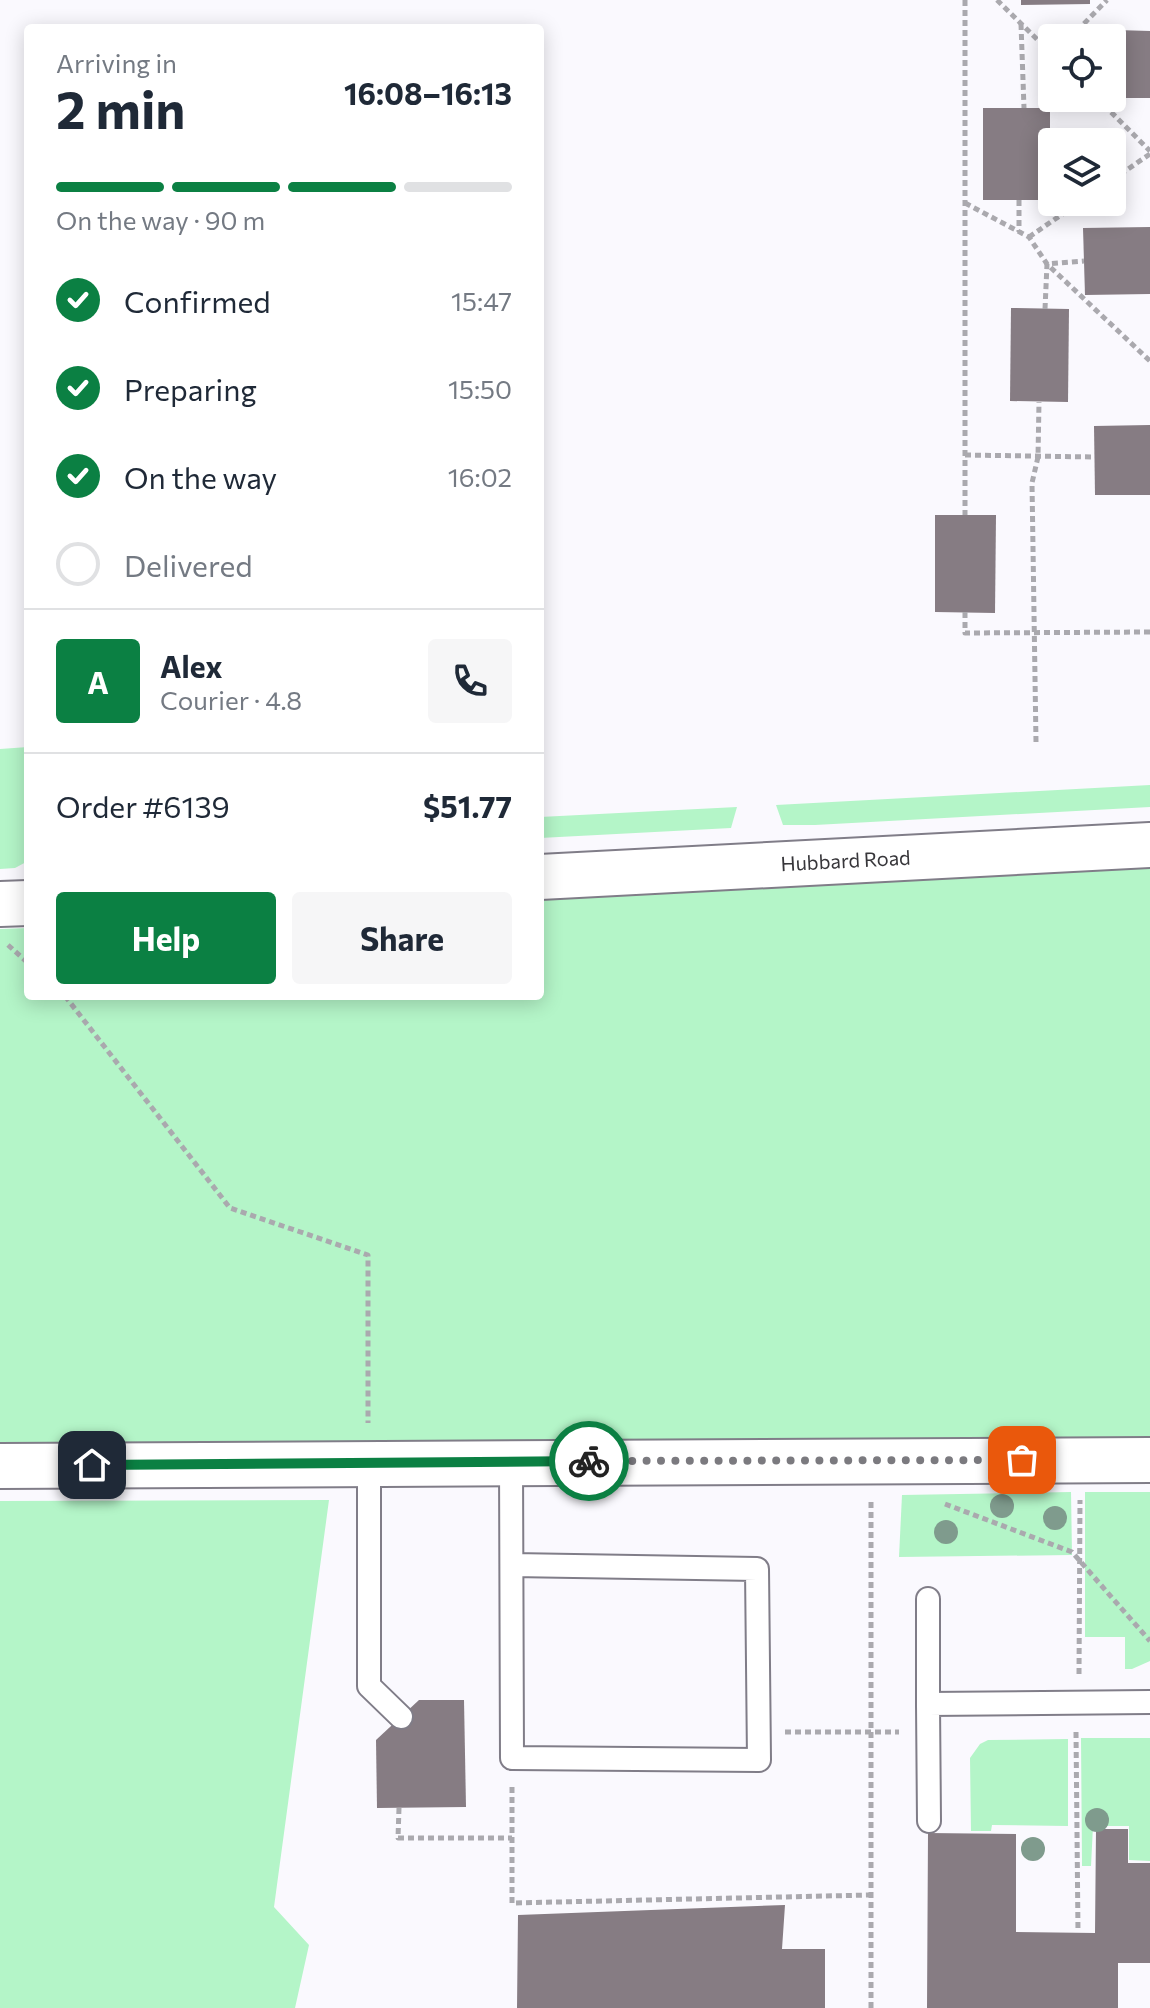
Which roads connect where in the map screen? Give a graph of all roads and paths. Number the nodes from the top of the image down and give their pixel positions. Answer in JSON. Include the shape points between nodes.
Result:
{"nodes":[{"id":1,"x":965,"y":0,"type":"edge"},
{"id":2,"x":997,"y":0,"type":"edge"},
{"id":3,"x":1107,"y":0,"type":"edge"},
{"id":4,"x":1021,"y":24,"type":"junction"},
{"id":5,"x":1084,"y":24,"type":"edge"},
{"id":6,"x":1038,"y":40,"type":"edge"},
{"id":7,"x":1024,"y":108,"type":"dead end"},
{"id":8,"x":1111,"y":112,"type":"edge"},
{"id":9,"x":1150,"y":152,"type":"edge"},
{"id":10,"x":1126,"y":170,"type":"edge"},
{"id":11,"x":1019,"y":200,"type":"dead end"},
{"id":12,"x":965,"y":203,"type":"junction"},
{"id":13,"x":1060,"y":216,"type":"edge"},
{"id":14,"x":1019,"y":232,"type":"junction"},
{"id":15,"x":1029,"y":237,"type":"junction"},
{"id":16,"x":1084,"y":261,"type":"dead end"},
{"id":17,"x":1047,"y":264,"type":"junction"},
{"id":18,"x":1045,"y":309,"type":"dead end"},
{"id":19,"x":1150,"y":361,"type":"edge"},
{"id":20,"x":1039,"y":402,"type":"dead end"},
{"id":21,"x":965,"y":455,"type":"junction"},
{"id":22,"x":1038,"y":457,"type":"junction"},
{"id":23,"x":1094,"y":457,"type":"dead end"},
{"id":24,"x":965,"y":515,"type":"dead end"},
{"id":25,"x":965,"y":612,"type":"dead end"},
{"id":26,"x":1032,"y":632,"type":"junction"},
{"id":27,"x":1150,"y":632,"type":"edge"},
{"id":28,"x":1036,"y":742,"type":"dead end"},
{"id":29,"x":1150,"y":845,"type":"edge"},
{"id":30,"x":544,"y":877,"type":"edge"},
{"id":31,"x":24,"y":903,"type":"edge"},
{"id":32,"x":0,"y":904,"type":"edge"},
{"id":33,"x":0,"y":938,"type":"edge"},
{"id":34,"x":24,"y":959,"type":"edge"},
{"id":35,"x":68,"y":1000,"type":"edge"},
{"id":36,"x":368,"y":1444,"type":"junction"},
{"id":37,"x":1150,"y":1460,"type":"edge"},
{"id":38,"x":511,"y":1461,"type":"junction"},
{"id":39,"x":0,"y":1466,"type":"edge"},
{"id":40,"x":871,"y":1486,"type":"dead end"},
{"id":41,"x":1080,"y":1486,"type":"dead end"},
{"id":42,"x":937,"y":1500,"type":"dead end"},
{"id":43,"x":1080,"y":1564,"type":"junction"},
{"id":44,"x":513,"y":1565,"type":"junction"},
{"id":45,"x":928,"y":1599,"type":"dead end"},
{"id":46,"x":1150,"y":1641,"type":"edge"},
{"id":47,"x":1079,"y":1679,"type":"dead end"},
{"id":48,"x":1150,"y":1702,"type":"edge"},
{"id":49,"x":928,"y":1704,"type":"junction"},
{"id":50,"x":401,"y":1717,"type":"dead end"},
{"id":51,"x":1076,"y":1731,"type":"dead end"},
{"id":52,"x":782,"y":1732,"type":"dead end"},
{"id":53,"x":871,"y":1732,"type":"junction"},
{"id":54,"x":911,"y":1732,"type":"dead end"},
{"id":55,"x":399,"y":1808,"type":"dead end"},
{"id":56,"x":512,"y":1812,"type":"dead end"},
{"id":57,"x":929,"y":1821,"type":"dead end"},
{"id":58,"x":512,"y":1838,"type":"junction"},
{"id":59,"x":871,"y":1895,"type":"junction"},
{"id":60,"x":1078,"y":1932,"type":"dead end"},
{"id":61,"x":871,"y":2008,"type":"edge"}],
"edges":[{"from":1,"to":12,"type":"path"},
{"from":2,"to":4,"type":"path"},
{"from":3,"to":5,"type":"path"},
{"from":4,"to":6,"type":"path"},
{"from":4,"to":7,"type":"path"},
{"from":8,"to":9,"type":"path"},
{"from":9,"to":10,"type":"path"},
{"from":11,"to":14,"type":"path"},
{"from":12,"to":14,"type":"path"},
{"from":12,"to":21,"type":"path"},
{"from":13,"to":15,"type":"path"},
{"from":14,"to":15,"type":"path"},
{"from":15,"to":17,"type":"path"},
{"from":16,"to":17,"type":"path"},
{"from":17,"to":18,"type":"path"},
{"from":17,"to":19,"type":"path"},
{"from":20,"to":22,"type":"path"},
{"from":21,"to":22,"type":"path"},
{"from":21,"to":24,"type":"path"},
{"from":22,"to":23,"type":"path"},
{"from":22,"to":26,"type":"path","via":[[1032,483]]},
{"from":25,"to":26,"type":"path","via":[[965,633]]},
{"from":26,"to":27,"type":"path"},
{"from":26,"to":28,"type":"path"},
{"from":29,"to":30,"type":"street","name":"Hubbard Road"},
{"from":31,"to":32,"type":"street"},
{"from":33,"to":34,"type":"path"},
{"from":35,"to":36,"type":"path","via":[[230,1208],[368,1255]]},
{"from":36,"to":38,"type":"street"},
{"from":36,"to":39,"type":"street"},
{"from":36,"to":50,"type":"lane","via":[[369,1686]]},
{"from":37,"to":38,"type":"street"},
{"from":38,"to":44,"type":"lane"},
{"from":40,"to":53,"type":"path"},
{"from":41,"to":43,"type":"path"},
{"from":42,"to":43,"type":"path","via":[[1061,1546]]},
{"from":43,"to":46,"type":"path"},
{"from":43,"to":47,"type":"path"},
{"from":44,"to":44,"type":"lane","via":[[512,1758],[759,1760],[757,1569]]},
{"from":45,"to":49,"type":"lane"},
{"from":48,"to":49,"type":"lane"},
{"from":49,"to":57,"type":"lane"},
{"from":51,"to":60,"type":"path"},
{"from":52,"to":53,"type":"path"},
{"from":53,"to":54,"type":"path"},
{"from":53,"to":59,"type":"path"},
{"from":55,"to":58,"type":"path","via":[[398,1838]]},
{"from":56,"to":58,"type":"path"},
{"from":58,"to":59,"type":"path","via":[[512,1903]]},
{"from":59,"to":61,"type":"path"}]}
